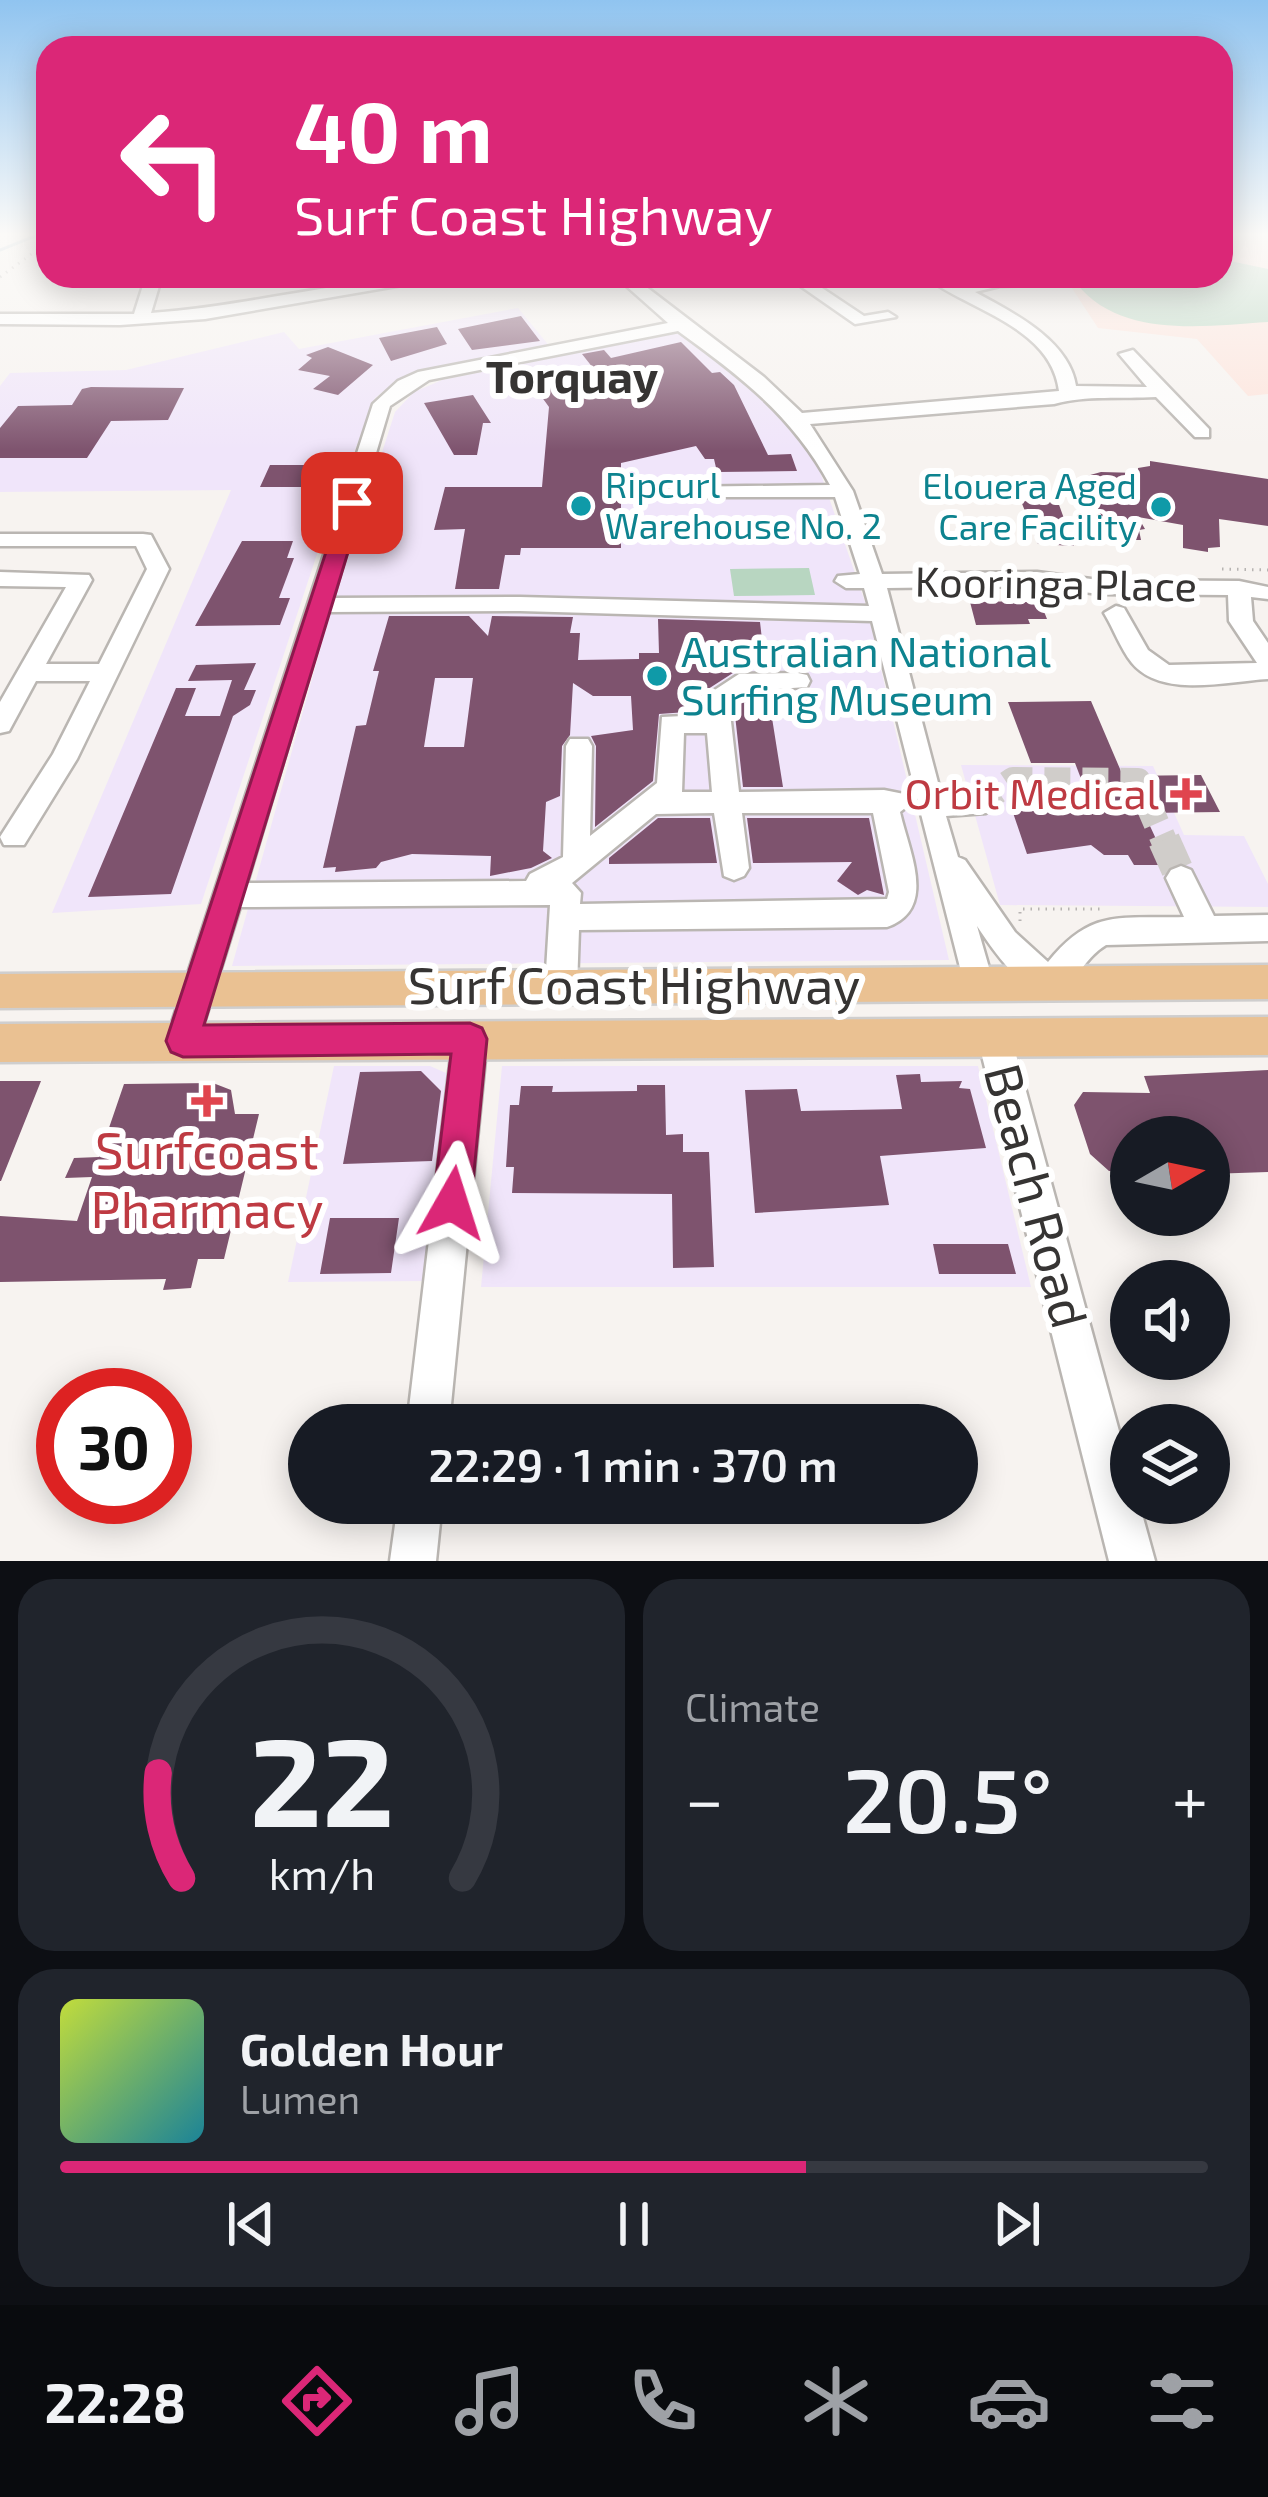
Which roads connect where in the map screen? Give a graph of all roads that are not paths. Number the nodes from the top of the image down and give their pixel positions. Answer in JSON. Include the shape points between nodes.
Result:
{"nodes":[{"id":1,"x":145,"y":306,"type":"edge"},
{"id":2,"x":253,"y":306,"type":"edge"},
{"id":3,"x":284,"y":306,"type":"edge"},
{"id":4,"x":659,"y":306,"type":"edge"},
{"id":5,"x":838,"y":306,"type":"edge"},
{"id":6,"x":993,"y":306,"type":"edge"},
{"id":7,"x":888,"y":316,"type":"dead end"},
{"id":8,"x":141,"y":319,"type":"junction"},
{"id":9,"x":861,"y":321,"type":"junction"},
{"id":10,"x":0,"y":322,"type":"edge"},
{"id":11,"x":682,"y":325,"type":"junction"},
{"id":12,"x":840,"y":326,"type":"dead end"},
{"id":13,"x":1127,"y":354,"type":"dead end"},
{"id":14,"x":1071,"y":391,"type":"junction"},
{"id":15,"x":1161,"y":391,"type":"junction"},
{"id":16,"x":797,"y":419,"type":"junction"},
{"id":17,"x":1202,"y":433,"type":"dead end"},
{"id":18,"x":843,"y":490,"type":"junction"},
{"id":19,"x":675,"y":494,"type":"dead end"},
{"id":20,"x":341,"y":539,"type":"junction"},
{"id":21,"x":370,"y":539,"type":"dead end"},
{"id":22,"x":0,"y":540,"type":"edge"},
{"id":23,"x":0,"y":579,"type":"edge"},
{"id":24,"x":859,"y":580,"type":"junction"},
{"id":25,"x":1239,"y":587,"type":"junction"},
{"id":26,"x":1265,"y":592,"type":"dead end"},
{"id":27,"x":320,"y":605,"type":"junction"},
{"id":28,"x":880,"y":614,"type":"junction"},
{"id":29,"x":1116,"y":614,"type":"dead end"},
{"id":30,"x":1268,"y":661,"type":"edge"},
{"id":31,"x":1268,"y":671,"type":"edge"},
{"id":32,"x":107,"y":672,"type":"junction"},
{"id":33,"x":29,"y":673,"type":"junction"},
{"id":34,"x":798,"y":681,"type":"dead end"},
{"id":35,"x":0,"y":724,"type":"edge"},
{"id":36,"x":718,"y":724,"type":"junction"},
{"id":37,"x":579,"y":746,"type":"dead end"},
{"id":38,"x":884,"y":802,"type":"junction"},
{"id":39,"x":650,"y":803,"type":"junction"},
{"id":40,"x":727,"y":803,"type":"junction"},
{"id":41,"x":976,"y":805,"type":"tunnel mouth"},
{"id":42,"x":930,"y":809,"type":"junction"},
{"id":43,"x":14,"y":836,"type":"dead end"},
{"id":44,"x":579,"y":861,"type":"junction"},
{"id":45,"x":734,"y":868,"type":"dead end"},
{"id":46,"x":1181,"y":878,"type":"tunnel mouth"},
{"id":47,"x":540,"y":883,"type":"dead end"},
{"id":48,"x":229,"y":895,"type":"junction"},
{"id":49,"x":564,"y":917,"type":"junction"},
{"id":50,"x":1204,"y":928,"type":"junction"},
{"id":51,"x":1268,"y":928,"type":"edge"},
{"id":52,"x":1268,"y":982,"type":"edge"},
{"id":53,"x":1049,"y":984,"type":"junction"},
{"id":54,"x":978,"y":985,"type":"junction"},
{"id":55,"x":562,"y":987,"type":"junction"},
{"id":56,"x":199,"y":990,"type":"junction"},
{"id":57,"x":0,"y":991,"type":"edge"},
{"id":58,"x":1268,"y":1036,"type":"edge"},
{"id":59,"x":470,"y":1039,"type":"junction"},
{"id":60,"x":994,"y":1040,"type":"junction"},
{"id":61,"x":183,"y":1041,"type":"junction"},
{"id":62,"x":0,"y":1043,"type":"edge"},
{"id":63,"x":430,"y":1404,"type":"edge"},
{"id":64,"x":417,"y":1524,"type":"edge"},
{"id":65,"x":413,"y":1561,"type":"edge"},
{"id":66,"x":1132,"y":1561,"type":"edge"}],
"edges":[{"from":1,"to":8,"type":"street"},
{"from":2,"to":8,"type":"street"},
{"from":3,"to":10,"type":"street","via":[[167,324]]},
{"from":4,"to":11,"type":"street"},
{"from":5,"to":9,"type":"street"},
{"from":6,"to":14,"type":"street","via":[[1032,336]]},
{"from":7,"to":9,"type":"street"},
{"from":8,"to":10,"type":"street"},
{"from":9,"to":12,"type":"street"},
{"from":11,"to":16,"type":"street","via":[[749,371]]},
{"from":11,"to":20,"type":"street","via":[[404,385],[382,404]]},
{"from":13,"to":15,"type":"street"},
{"from":14,"to":15,"type":"street"},
{"from":14,"to":16,"type":"street","via":[[1054,399]]},
{"from":15,"to":17,"type":"street"},
{"from":16,"to":18,"type":"street"},
{"from":18,"to":19,"type":"street"},
{"from":18,"to":24,"type":"street"},
{"from":20,"to":21,"type":"street"},
{"from":20,"to":27,"type":"street"},
{"from":22,"to":32,"type":"street","via":[[143,540],[158,569]]},
{"from":23,"to":33,"type":"street","via":[[81,580]]},
{"from":24,"to":25,"type":"street","name":"Kooringa Place"},
{"from":24,"to":28,"type":"street"},
{"from":25,"to":26,"type":"street","name":"Kooringa Place"},
{"from":25,"to":30,"type":"street","via":[[1241,621]]},
{"from":27,"to":28,"type":"street"},
{"from":27,"to":48,"type":"street"},
{"from":28,"to":42,"type":"street"},
{"from":29,"to":31,"type":"street","via":[[1136,653],[1160,673]]},
{"from":32,"to":33,"type":"street"},
{"from":32,"to":43,"type":"street"},
{"from":33,"to":35,"type":"street"},
{"from":34,"to":36,"type":"street","via":[[739,683],[716,700]]},
{"from":36,"to":39,"type":"street","via":[[671,724],[671,787]]},
{"from":36,"to":40,"type":"street"},
{"from":37,"to":44,"type":"street"},
{"from":38,"to":40,"type":"street"},
{"from":38,"to":42,"type":"street"},
{"from":38,"to":49,"type":"street","via":[[904,892],[887,914]]},
{"from":39,"to":40,"type":"street"},
{"from":39,"to":44,"type":"street"},
{"from":40,"to":45,"type":"street"},
{"from":41,"to":42,"type":"street"},
{"from":42,"to":53,"type":"street","via":[[979,906]]},
{"from":42,"to":54,"type":"street"},
{"from":44,"to":47,"type":"street"},
{"from":46,"to":50,"type":"street"},
{"from":48,"to":49,"type":"street","via":[[566,893]]},
{"from":48,"to":56,"type":"street"},
{"from":49,"to":55,"type":"street"},
{"from":50,"to":51,"type":"street"},
{"from":50,"to":53,"type":"street","via":[[1098,927]]},
{"from":52,"to":53,"type":"main road","name":"Surf Coast Highway"},
{"from":53,"to":54,"type":"main road","name":"Surf Coast Highway"},
{"from":54,"to":55,"type":"main road","name":"Surf Coast Highway"},
{"from":54,"to":60,"type":"main road"},
{"from":55,"to":56,"type":"main road","name":"Surf Coast Highway"},
{"from":56,"to":57,"type":"main road","name":"Surf Coast Highway"},
{"from":56,"to":61,"type":"street"},
{"from":58,"to":60,"type":"main road","name":"Surf Coast Highway"},
{"from":59,"to":60,"type":"main road","name":"Surf Coast Highway"},
{"from":59,"to":61,"type":"main road","name":"Surf Coast Highway"},
{"from":59,"to":63,"type":"street"},
{"from":60,"to":66,"type":"street","name":"Beach Road"},
{"from":61,"to":62,"type":"main road","name":"Surf Coast Highway"},
{"from":64,"to":65,"type":"street"}]}
